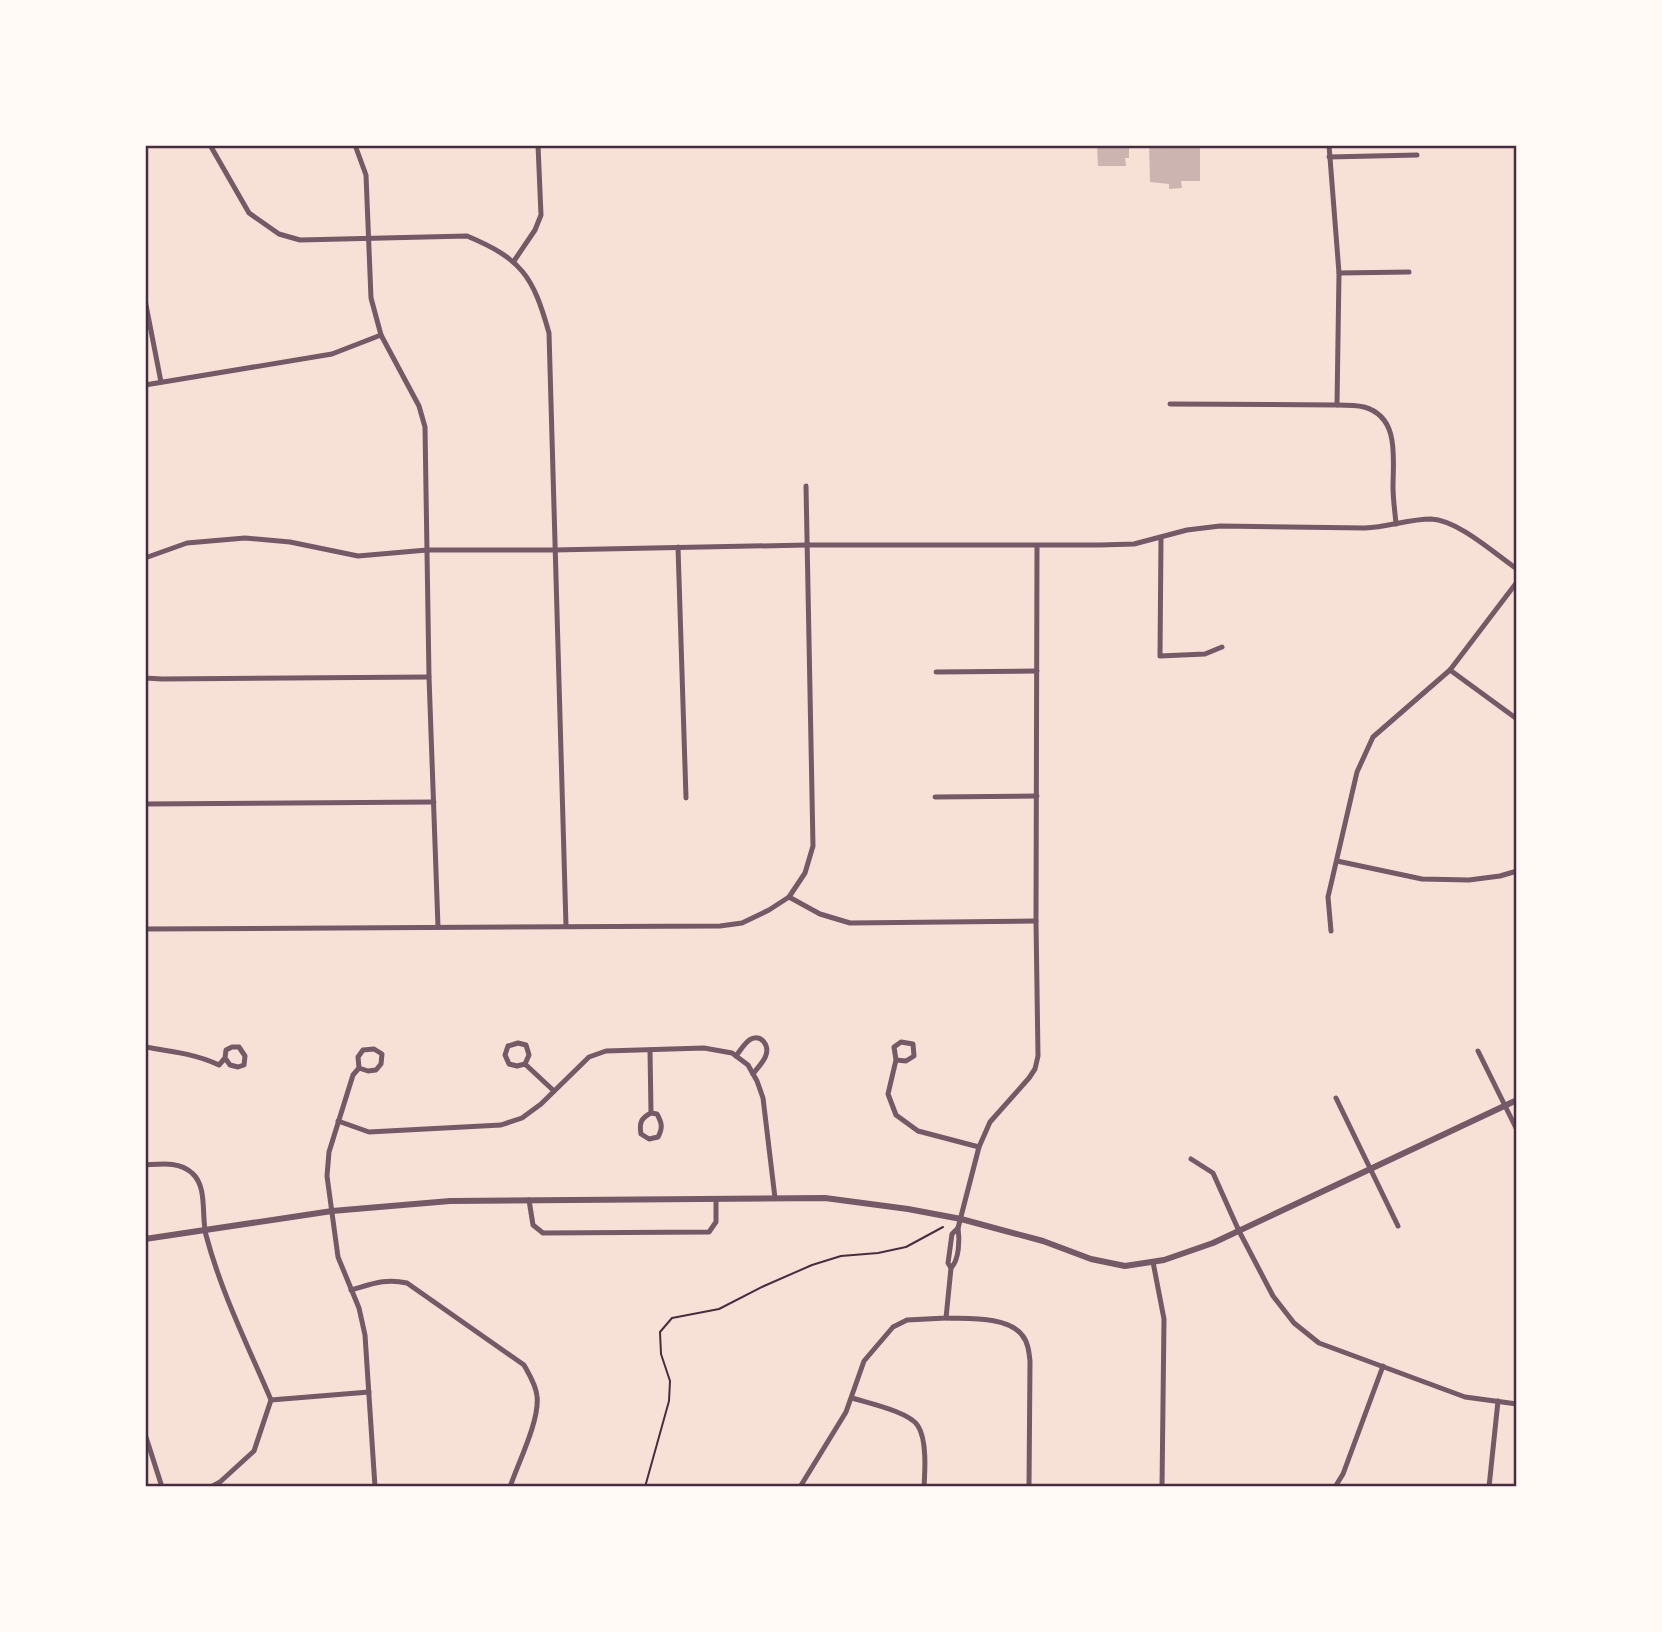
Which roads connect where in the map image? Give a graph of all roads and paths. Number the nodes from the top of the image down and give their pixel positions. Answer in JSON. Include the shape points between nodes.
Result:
{"nodes":[{"id":1,"x":210,"y":145,"type":"edge"},
{"id":2,"x":355,"y":145,"type":"edge"},
{"id":3,"x":538,"y":145,"type":"edge"},
{"id":4,"x":1329,"y":145,"type":"edge"},
{"id":5,"x":1417,"y":155,"type":"dead end"},
{"id":6,"x":1329,"y":157,"type":"junction"},
{"id":7,"x":369,"y":239,"type":"junction"},
{"id":8,"x":514,"y":261,"type":"junction"},
{"id":9,"x":1409,"y":272,"type":"dead end"},
{"id":10,"x":1339,"y":273,"type":"junction"},
{"id":11,"x":145,"y":300,"type":"edge"},
{"id":12,"x":381,"y":335,"type":"junction"},
{"id":13,"x":161,"y":382,"type":"junction"},
{"id":14,"x":145,"y":385,"type":"edge"},
{"id":15,"x":1170,"y":404,"type":"dead end"},
{"id":16,"x":1337,"y":405,"type":"junction"},
{"id":17,"x":806,"y":486,"type":"dead end"},
{"id":18,"x":1396,"y":524,"type":"junction"},
{"id":19,"x":1161,"y":538,"type":"junction"},
{"id":20,"x":807,"y":545,"type":"junction"},
{"id":21,"x":1037,"y":546,"type":"junction"},
{"id":22,"x":678,"y":547,"type":"junction"},
{"id":23,"x":427,"y":550,"type":"junction"},
{"id":24,"x":554,"y":550,"type":"junction"},
{"id":25,"x":145,"y":558,"type":"edge"},
{"id":26,"x":1517,"y":569,"type":"edge"},
{"id":27,"x":1517,"y":582,"type":"edge"},
{"id":28,"x":1222,"y":647,"type":"dead end"},
{"id":29,"x":1450,"y":670,"type":"junction"},
{"id":30,"x":1037,"y":671,"type":"junction"},
{"id":31,"x":936,"y":672,"type":"dead end"},
{"id":32,"x":429,"y":677,"type":"junction"},
{"id":33,"x":145,"y":678,"type":"edge"},
{"id":34,"x":1517,"y":719,"type":"edge"},
{"id":35,"x":1037,"y":796,"type":"junction"},
{"id":36,"x":686,"y":797,"type":"dead end"},
{"id":37,"x":935,"y":797,"type":"dead end"},
{"id":38,"x":434,"y":802,"type":"junction"},
{"id":39,"x":145,"y":804,"type":"edge"},
{"id":40,"x":1337,"y":861,"type":"junction"},
{"id":41,"x":1517,"y":871,"type":"edge"},
{"id":42,"x":789,"y":897,"type":"junction"},
{"id":43,"x":1036,"y":921,"type":"junction"},
{"id":44,"x":566,"y":926,"type":"junction"},
{"id":45,"x":438,"y":927,"type":"junction"},
{"id":46,"x":145,"y":929,"type":"edge"},
{"id":47,"x":1331,"y":930,"type":"dead end"},
{"id":48,"x":145,"y":1047,"type":"edge"},
{"id":49,"x":650,"y":1050,"type":"junction"},
{"id":50,"x":1478,"y":1051,"type":"dead end"},
{"id":51,"x":736,"y":1056,"type":"junction"},
{"id":52,"x":225,"y":1058,"type":"dead end"},
{"id":53,"x":896,"y":1060,"type":"dead end"},
{"id":54,"x":525,"y":1064,"type":"junction"},
{"id":55,"x":359,"y":1068,"type":"junction"},
{"id":56,"x":752,"y":1074,"type":"junction"},
{"id":57,"x":554,"y":1091,"type":"junction"},
{"id":58,"x":1336,"y":1098,"type":"dead end"},
{"id":59,"x":1517,"y":1100,"type":"edge"},
{"id":60,"x":1505,"y":1105,"type":"junction"},
{"id":61,"x":651,"y":1113,"type":"junction"},
{"id":62,"x":338,"y":1121,"type":"junction"},
{"id":63,"x":1517,"y":1130,"type":"edge"},
{"id":64,"x":979,"y":1147,"type":"junction"},
{"id":65,"x":1191,"y":1159,"type":"dead end"},
{"id":66,"x":145,"y":1165,"type":"edge"},
{"id":67,"x":1370,"y":1169,"type":"junction"},
{"id":68,"x":775,"y":1198,"type":"junction"},
{"id":69,"x":716,"y":1199,"type":"junction"},
{"id":70,"x":529,"y":1200,"type":"junction"},
{"id":71,"x":332,"y":1211,"type":"junction"},
{"id":72,"x":961,"y":1219,"type":"junction"},
{"id":73,"x":1398,"y":1226,"type":"dead end"},
{"id":74,"x":943,"y":1227,"type":"dead end"},
{"id":75,"x":205,"y":1230,"type":"junction"},
{"id":76,"x":1239,"y":1231,"type":"junction"},
{"id":77,"x":145,"y":1239,"type":"edge"},
{"id":78,"x":1153,"y":1262,"type":"junction"},
{"id":79,"x":351,"y":1290,"type":"junction"},
{"id":80,"x":946,"y":1318,"type":"junction"},
{"id":81,"x":1383,"y":1366,"type":"junction"},
{"id":82,"x":369,"y":1392,"type":"junction"},
{"id":83,"x":852,"y":1398,"type":"junction"},
{"id":84,"x":271,"y":1400,"type":"junction"},
{"id":85,"x":1498,"y":1401,"type":"junction"},
{"id":86,"x":1517,"y":1404,"type":"edge"},
{"id":87,"x":145,"y":1434,"type":"edge"},
{"id":88,"x":162,"y":1487,"type":"edge"},
{"id":89,"x":211,"y":1487,"type":"edge"},
{"id":90,"x":375,"y":1487,"type":"edge"},
{"id":91,"x":510,"y":1487,"type":"edge"},
{"id":92,"x":645,"y":1487,"type":"edge"},
{"id":93,"x":800,"y":1487,"type":"edge"},
{"id":94,"x":924,"y":1487,"type":"edge"},
{"id":95,"x":1029,"y":1487,"type":"edge"},
{"id":96,"x":1161,"y":1487,"type":"edge"},
{"id":97,"x":1335,"y":1487,"type":"edge"},
{"id":98,"x":1489,"y":1487,"type":"edge"}],
"edges":[{"from":1,"to":7,"type":"street","via":[[250,213],[279,233],[300,240]]},
{"from":2,"to":7,"type":"street","via":[[366,175]]},
{"from":3,"to":8,"type":"street","via":[[541,215]]},
{"from":4,"to":6,"type":"street"},
{"from":5,"to":6,"type":"street"},
{"from":6,"to":10,"type":"street"},
{"from":7,"to":8,"type":"street","via":[[467,236]]},
{"from":7,"to":12,"type":"street","via":[[371,298]]},
{"from":8,"to":24,"type":"street","via":[[540,301],[549,333]]},
{"from":9,"to":10,"type":"street"},
{"from":10,"to":16,"type":"street"},
{"from":11,"to":13,"type":"street"},
{"from":12,"to":13,"type":"street","via":[[332,354]]},
{"from":12,"to":23,"type":"street","via":[[419,406],[425,427]]},
{"from":13,"to":14,"type":"street"},
{"from":15,"to":16,"type":"street"},
{"from":16,"to":18,"type":"street","via":[[1364,407],[1390,429]]},
{"from":17,"to":20,"type":"street"},
{"from":18,"to":19,"type":"street","via":[[1381,528],[1220,526]]},
{"from":18,"to":26,"type":"street","via":[[1433,519],[1448,522]]},
{"from":19,"to":21,"type":"street","via":[[1134,544]]},
{"from":19,"to":28,"type":"street","via":[[1160,656],[1205,654]]},
{"from":20,"to":21,"type":"street"},
{"from":20,"to":22,"type":"street"},
{"from":20,"to":42,"type":"street","via":[[813,846],[805,873]]},
{"from":21,"to":30,"type":"street"},
{"from":22,"to":24,"type":"street"},
{"from":22,"to":36,"type":"street"},
{"from":23,"to":24,"type":"street"},
{"from":23,"to":25,"type":"street","via":[[358,556],[245,538],[187,543]]},
{"from":23,"to":32,"type":"street"},
{"from":24,"to":44,"type":"street"},
{"from":27,"to":29,"type":"street"},
{"from":29,"to":34,"type":"street"},
{"from":29,"to":40,"type":"street","via":[[1373,737],[1357,772]]},
{"from":30,"to":31,"type":"street"},
{"from":30,"to":35,"type":"street"},
{"from":32,"to":33,"type":"street"},
{"from":32,"to":38,"type":"street"},
{"from":35,"to":37,"type":"street"},
{"from":35,"to":43,"type":"street"},
{"from":38,"to":39,"type":"street"},
{"from":38,"to":45,"type":"street"},
{"from":40,"to":41,"type":"street","via":[[1422,879],[1469,880]]},
{"from":40,"to":47,"type":"street","via":[[1328,897]]},
{"from":42,"to":43,"type":"street","via":[[820,915],[850,923]]},
{"from":42,"to":44,"type":"street","via":[[742,923],[720,926]]},
{"from":43,"to":64,"type":"street","via":[[1035,1069],[990,1122]]},
{"from":44,"to":45,"type":"street"},
{"from":45,"to":46,"type":"street"},
{"from":48,"to":52,"type":"street","via":[[219,1065]]},
{"from":49,"to":51,"type":"street","via":[[704,1048]]},
{"from":49,"to":57,"type":"street","via":[[606,1051],[589,1057]]},
{"from":49,"to":61,"type":"street"},
{"from":50,"to":60,"type":"street"},
{"from":51,"to":56,"type":"street"},
{"from":51,"to":56,"type":"street","via":[[749,1040],[762,1040],[766,1057]]},
{"from":53,"to":64,"type":"street","via":[[888,1094],[896,1115],[918,1131]]},
{"from":54,"to":54,"type":"street","via":[[509,1063],[505,1055],[508,1046],[526,1045],[529,1055]]},
{"from":54,"to":57,"type":"street"},
{"from":55,"to":55,"type":"street","via":[[363,1051],[374,1049],[382,1054],[382,1064],[376,1070]]},
{"from":55,"to":62,"type":"street"},
{"from":56,"to":68,"type":"street","via":[[763,1098]]},
{"from":57,"to":62,"type":"street","via":[[522,1118],[501,1125],[369,1132]]},
{"from":58,"to":67,"type":"street"},
{"from":59,"to":60,"type":"street"},
{"from":60,"to":63,"type":"street"},
{"from":60,"to":67,"type":"street"},
{"from":61,"to":61,"type":"street","via":[[639,1125],[649,1139],[662,1130],[657,1114]]},
{"from":62,"to":71,"type":"street","via":[[328,1152]]},
{"from":64,"to":72,"type":"street"},
{"from":65,"to":76,"type":"street","via":[[1213,1173]]},
{"from":66,"to":75,"type":"street","via":[[175,1164],[192,1173],[200,1186]]},
{"from":67,"to":73,"type":"street"},
{"from":67,"to":76,"type":"street"},
{"from":68,"to":69,"type":"street"},
{"from":68,"to":72,"type":"street","via":[[825,1198]]},
{"from":69,"to":70,"type":"street"},
{"from":69,"to":70,"type":"street","via":[[716,1223],[709,1232],[543,1233],[533,1225]]},
{"from":70,"to":71,"type":"street"},
{"from":71,"to":75,"type":"street"},
{"from":71,"to":79,"type":"street","via":[[338,1257]]},
{"from":72,"to":78,"type":"street","via":[[1091,1259],[1125,1266]]},
{"from":72,"to":80,"type":"street"},
{"from":74,"to":92,"type":"path","via":[[906,1247],[811,1265],[719,1309],[672,1318],[660,1332],[670,1381],[669,1401]]},
{"from":75,"to":77,"type":"street"},
{"from":75,"to":84,"type":"street","via":[[216,1274]]},
{"from":76,"to":78,"type":"street"},
{"from":76,"to":81,"type":"street","via":[[1273,1296],[1294,1323],[1319,1343]]},
{"from":78,"to":96,"type":"street","via":[[1164,1319]]},
{"from":79,"to":82,"type":"street","via":[[365,1335]]},
{"from":79,"to":91,"type":"street","via":[[383,1280],[407,1283],[524,1365],[537,1396],[536,1417]]},
{"from":80,"to":83,"type":"street","via":[[907,1321],[893,1327],[864,1361]]},
{"from":80,"to":95,"type":"street","via":[[996,1321],[1023,1335],[1030,1362]]},
{"from":81,"to":85,"type":"street","via":[[1465,1396]]},
{"from":81,"to":97,"type":"street"},
{"from":82,"to":84,"type":"street"},
{"from":82,"to":90,"type":"street"},
{"from":83,"to":93,"type":"street"},
{"from":83,"to":94,"type":"street","via":[[918,1424]]},
{"from":84,"to":89,"type":"street","via":[[254,1451]]},
{"from":85,"to":86,"type":"street"},
{"from":85,"to":98,"type":"street"},
{"from":87,"to":88,"type":"street"}]}
